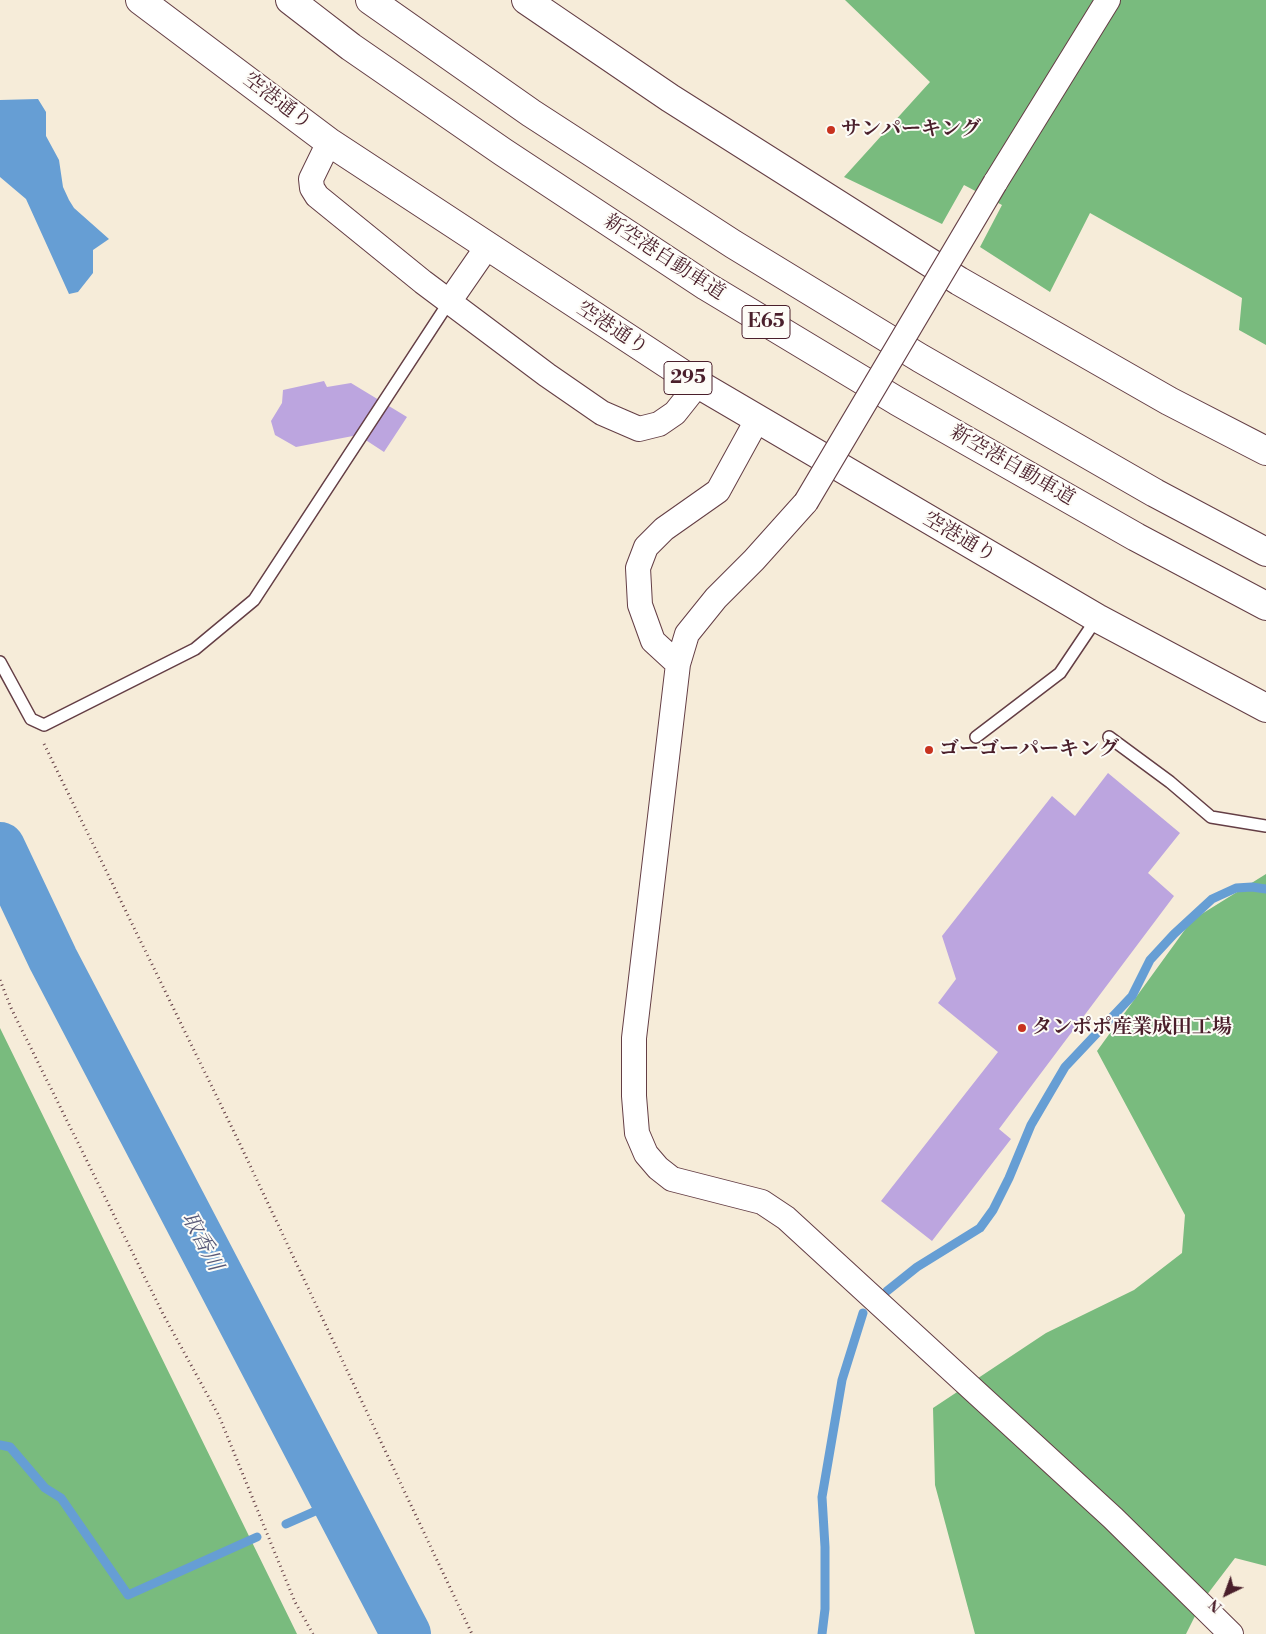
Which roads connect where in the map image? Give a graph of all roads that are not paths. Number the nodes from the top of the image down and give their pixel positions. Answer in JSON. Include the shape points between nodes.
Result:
{"nodes":[{"id":1,"x":140,"y":0,"type":"edge"},
{"id":2,"x":290,"y":0,"type":"edge"},
{"id":3,"x":370,"y":0,"type":"edge"},
{"id":4,"x":526,"y":0,"type":"edge"},
{"id":5,"x":1108,"y":0,"type":"edge"},
{"id":6,"x":329,"y":142,"type":"junction"},
{"id":7,"x":487,"y":247,"type":"junction"},
{"id":8,"x":449,"y":302,"type":"junction"},
{"id":9,"x":698,"y":384,"type":"junction"},
{"id":10,"x":757,"y":420,"type":"junction"},
{"id":11,"x":1266,"y":451,"type":"edge"},
{"id":12,"x":1266,"y":552,"type":"edge"},
{"id":13,"x":1266,"y":606,"type":"edge"},
{"id":14,"x":1097,"y":618,"type":"junction"},
{"id":15,"x":0,"y":662,"type":"edge"},
{"id":16,"x":678,"y":664,"type":"junction"},
{"id":17,"x":1266,"y":708,"type":"edge"},
{"id":18,"x":976,"y":737,"type":"dead end"},
{"id":19,"x":1109,"y":737,"type":"dead end"},
{"id":20,"x":1266,"y":826,"type":"edge"},
{"id":21,"x":1231,"y":1634,"type":"edge"}],
"edges":[{"from":1,"to":6,"type":"highway","name":"空港通り","number":"295"},
{"from":2,"to":13,"type":"highway","name":"新空港自動車道","number":"E65","via":[[351,47],[503,152],[706,286],[897,401],[1127,532]]},
{"from":3,"to":12,"type":"highway","number":"E65","via":[[530,113],[733,244],[920,358],[1155,493]]},
{"from":4,"to":11,"type":"highway","via":[[670,98],[960,280],[1169,401]]},
{"from":5,"to":16,"type":"street","bridge":true,"via":[[806,502],[710,605],[688,634]]},
{"from":6,"to":7,"type":"highway","name":"空港通り","number":"295"},
{"from":6,"to":8,"type":"street","via":[[312,179],[312,188],[318,196]]},
{"from":7,"to":8,"type":"street"},
{"from":7,"to":9,"type":"highway","name":"空港通り","number":"295"},
{"from":8,"to":9,"type":"street","via":[[602,413],[639,429],[659,424],[675,413]]},
{"from":8,"to":15,"type":"lane","via":[[254,600],[195,650],[44,724],[31,719]]},
{"from":9,"to":10,"type":"highway","name":"空港通り","number":"295"},
{"from":10,"to":14,"type":"highway","name":"空港通り","number":"295"},
{"from":10,"to":16,"type":"street","via":[[718,491],[664,529],[646,547],[638,568],[640,605],[653,640]]},
{"from":14,"to":17,"type":"highway","name":"空港通り","number":"295"},
{"from":14,"to":18,"type":"lane","via":[[1060,673]]},
{"from":16,"to":21,"type":"street","via":[[634,1038],[637,1133],[646,1154],[672,1179],[762,1202],[786,1218],[1113,1518]]},
{"from":19,"to":20,"type":"lane","via":[[1170,782],[1211,818]]}]}
